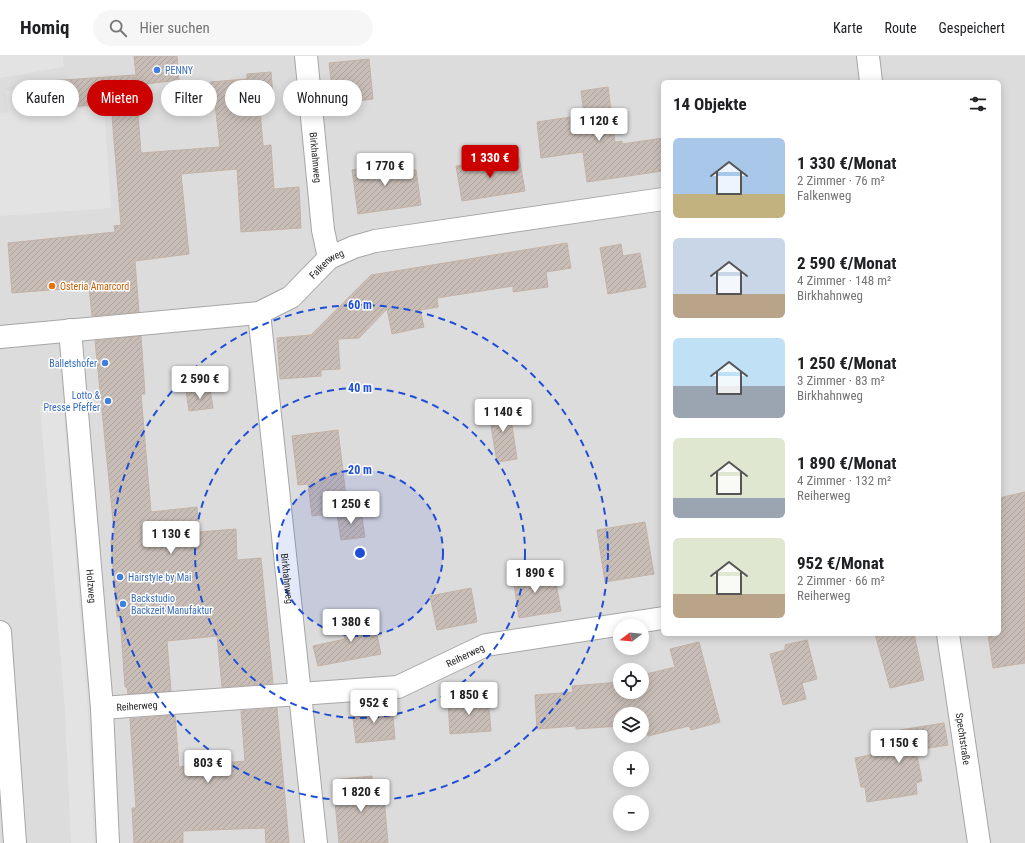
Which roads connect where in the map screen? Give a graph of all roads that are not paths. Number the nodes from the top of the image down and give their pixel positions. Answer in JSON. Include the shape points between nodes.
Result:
{"nodes":[{"id":1,"x":306,"y":56,"type":"edge"},
{"id":2,"x":868,"y":56,"type":"edge"},
{"id":3,"x":871,"y":80,"type":"edge"},
{"id":4,"x":661,"y":199,"type":"edge"},
{"id":5,"x":329,"y":258,"type":"junction"},
{"id":6,"x":259,"y":313,"type":"junction"},
{"id":7,"x":70,"y":330,"type":"junction"},
{"id":8,"x":0,"y":337,"type":"edge"},
{"id":9,"x":661,"y":618,"type":"edge"},
{"id":10,"x":0,"y":632,"type":"edge"},
{"id":11,"x":948,"y":636,"type":"edge"},
{"id":12,"x":300,"y":693,"type":"junction"},
{"id":13,"x":102,"y":708,"type":"junction"},
{"id":14,"x":15,"y":843,"type":"edge"},
{"id":15,"x":108,"y":843,"type":"edge"},
{"id":16,"x":316,"y":843,"type":"edge"},
{"id":17,"x":979,"y":843,"type":"edge"}],
"edges":[{"from":1,"to":5,"type":"street","name":"Birkhahnweg","via":[[323,230]]},
{"from":2,"to":3,"type":"street"},
{"from":4,"to":5,"type":"street","name":"Falkenweg","via":[[375,241]]},
{"from":5,"to":6,"type":"street","name":"Falkenweg","via":[[291,297]]},
{"from":6,"to":7,"type":"street","name":"Falkenweg"},
{"from":6,"to":12,"type":"street","name":"Birkhahnweg"},
{"from":7,"to":8,"type":"street","name":"Falkenweg"},
{"from":7,"to":13,"type":"street","name":"Holzweg"},
{"from":9,"to":12,"type":"street","name":"Reiherweg","via":[[486,645],[398,687]]},
{"from":10,"to":14,"type":"street"},
{"from":11,"to":17,"type":"street","name":"Spechtstraße"},
{"from":12,"to":13,"type":"street","name":"Reiherweg"},
{"from":12,"to":16,"type":"street","name":"Birkhahnweg"},
{"from":13,"to":15,"type":"street","name":"Holzweg"}]}
